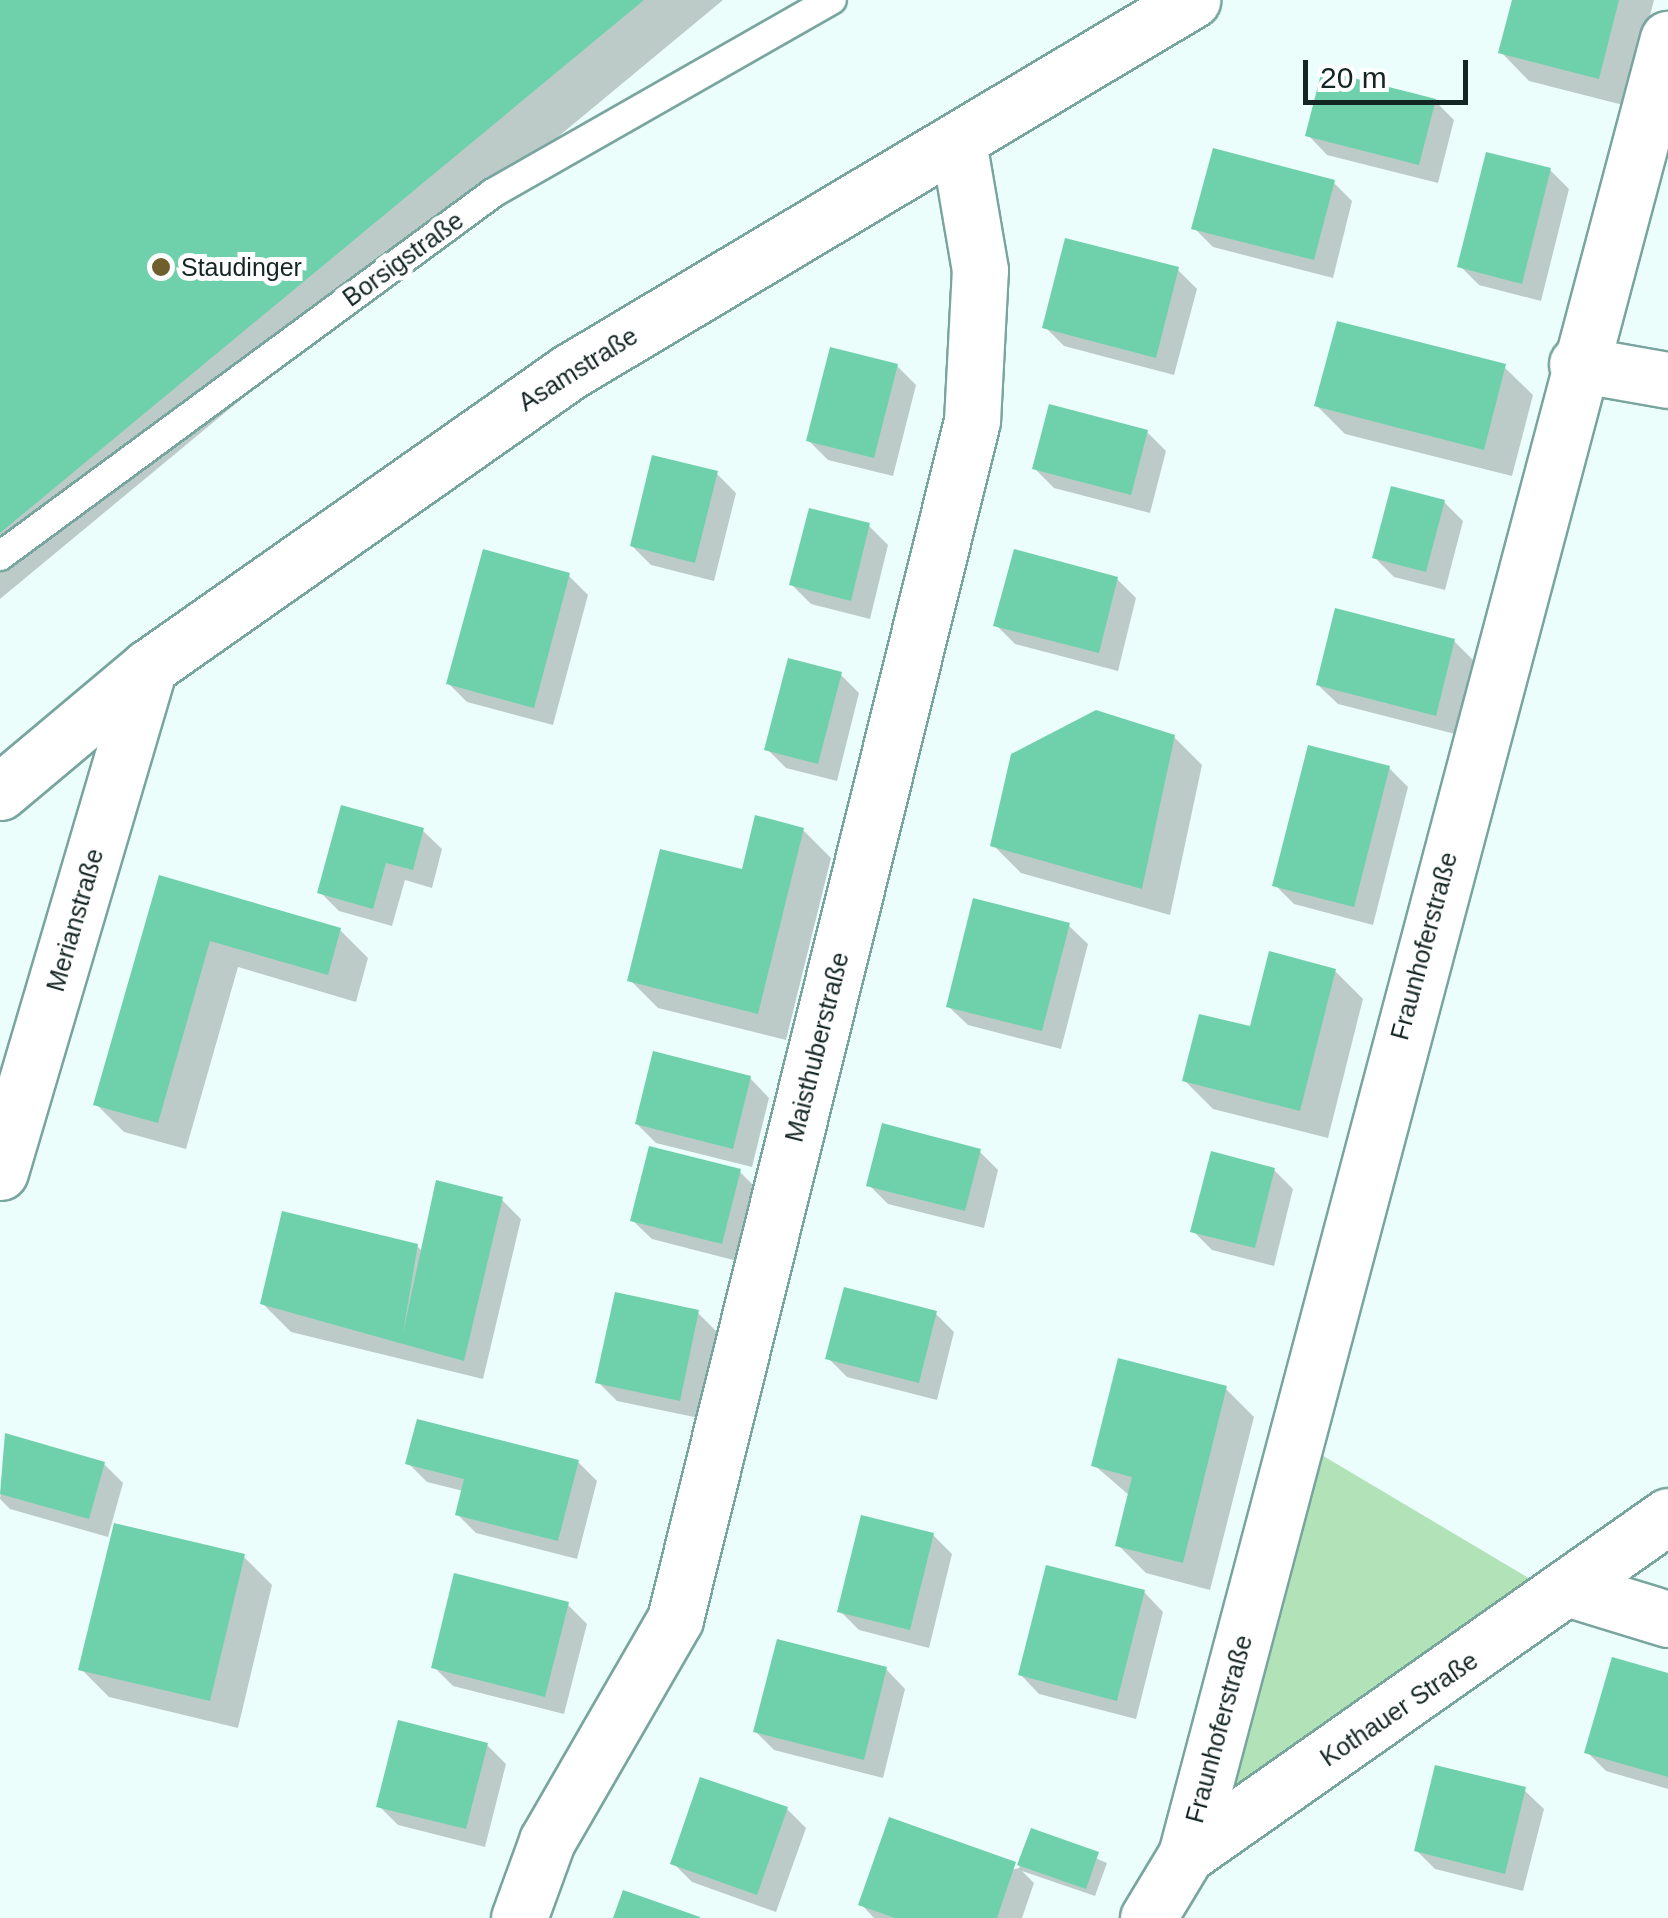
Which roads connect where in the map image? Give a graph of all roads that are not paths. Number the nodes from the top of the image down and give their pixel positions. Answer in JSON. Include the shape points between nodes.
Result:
{"nodes":[{"id":1,"x":832,"y":0,"type":"edge"},
{"id":2,"x":1192,"y":0,"type":"edge"},
{"id":3,"x":1668,"y":39,"type":"edge"},
{"id":4,"x":958,"y":141,"type":"junction"},
{"id":5,"x":1577,"y":364,"type":"junction"},
{"id":6,"x":1668,"y":380,"type":"edge"},
{"id":7,"x":0,"y":556,"type":"edge"},
{"id":8,"x":150,"y":667,"type":"junction"},
{"id":9,"x":0,"y":792,"type":"edge"},
{"id":10,"x":0,"y":1172,"type":"edge"},
{"id":11,"x":1668,"y":1516,"type":"edge"},
{"id":12,"x":1573,"y":1590,"type":"junction"},
{"id":13,"x":1668,"y":1619,"type":"edge"},
{"id":14,"x":1186,"y":1855,"type":"junction"},
{"id":15,"x":520,"y":1918,"type":"edge"},
{"id":16,"x":1148,"y":1918,"type":"edge"}],
"edges":[{"from":1,"to":7,"type":"lane","name":"Borsigstraße","via":[[493,193]]},
{"from":2,"to":4,"type":"street","name":"Asamstraße"},
{"from":3,"to":5,"type":"street","name":"Fraunhoferstraße"},
{"from":4,"to":8,"type":"street","name":"Asamstraße","via":[[570,372]]},
{"from":4,"to":15,"type":"street","name":"Maisthuberstraße","via":[[980,270],[962,460],[675,1618],[547,1841]]},
{"from":5,"to":6,"type":"street"},
{"from":5,"to":14,"type":"street","name":"Fraunhoferstraße"},
{"from":8,"to":9,"type":"street","name":"Asamstraße"},
{"from":8,"to":10,"type":"street","name":"Merianstraße"},
{"from":11,"to":12,"type":"street","name":"Kothauer Straße"},
{"from":12,"to":13,"type":"street"},
{"from":12,"to":14,"type":"street","name":"Kothauer Straße"},
{"from":14,"to":16,"type":"street","name":"Kothauer Straße"}]}
